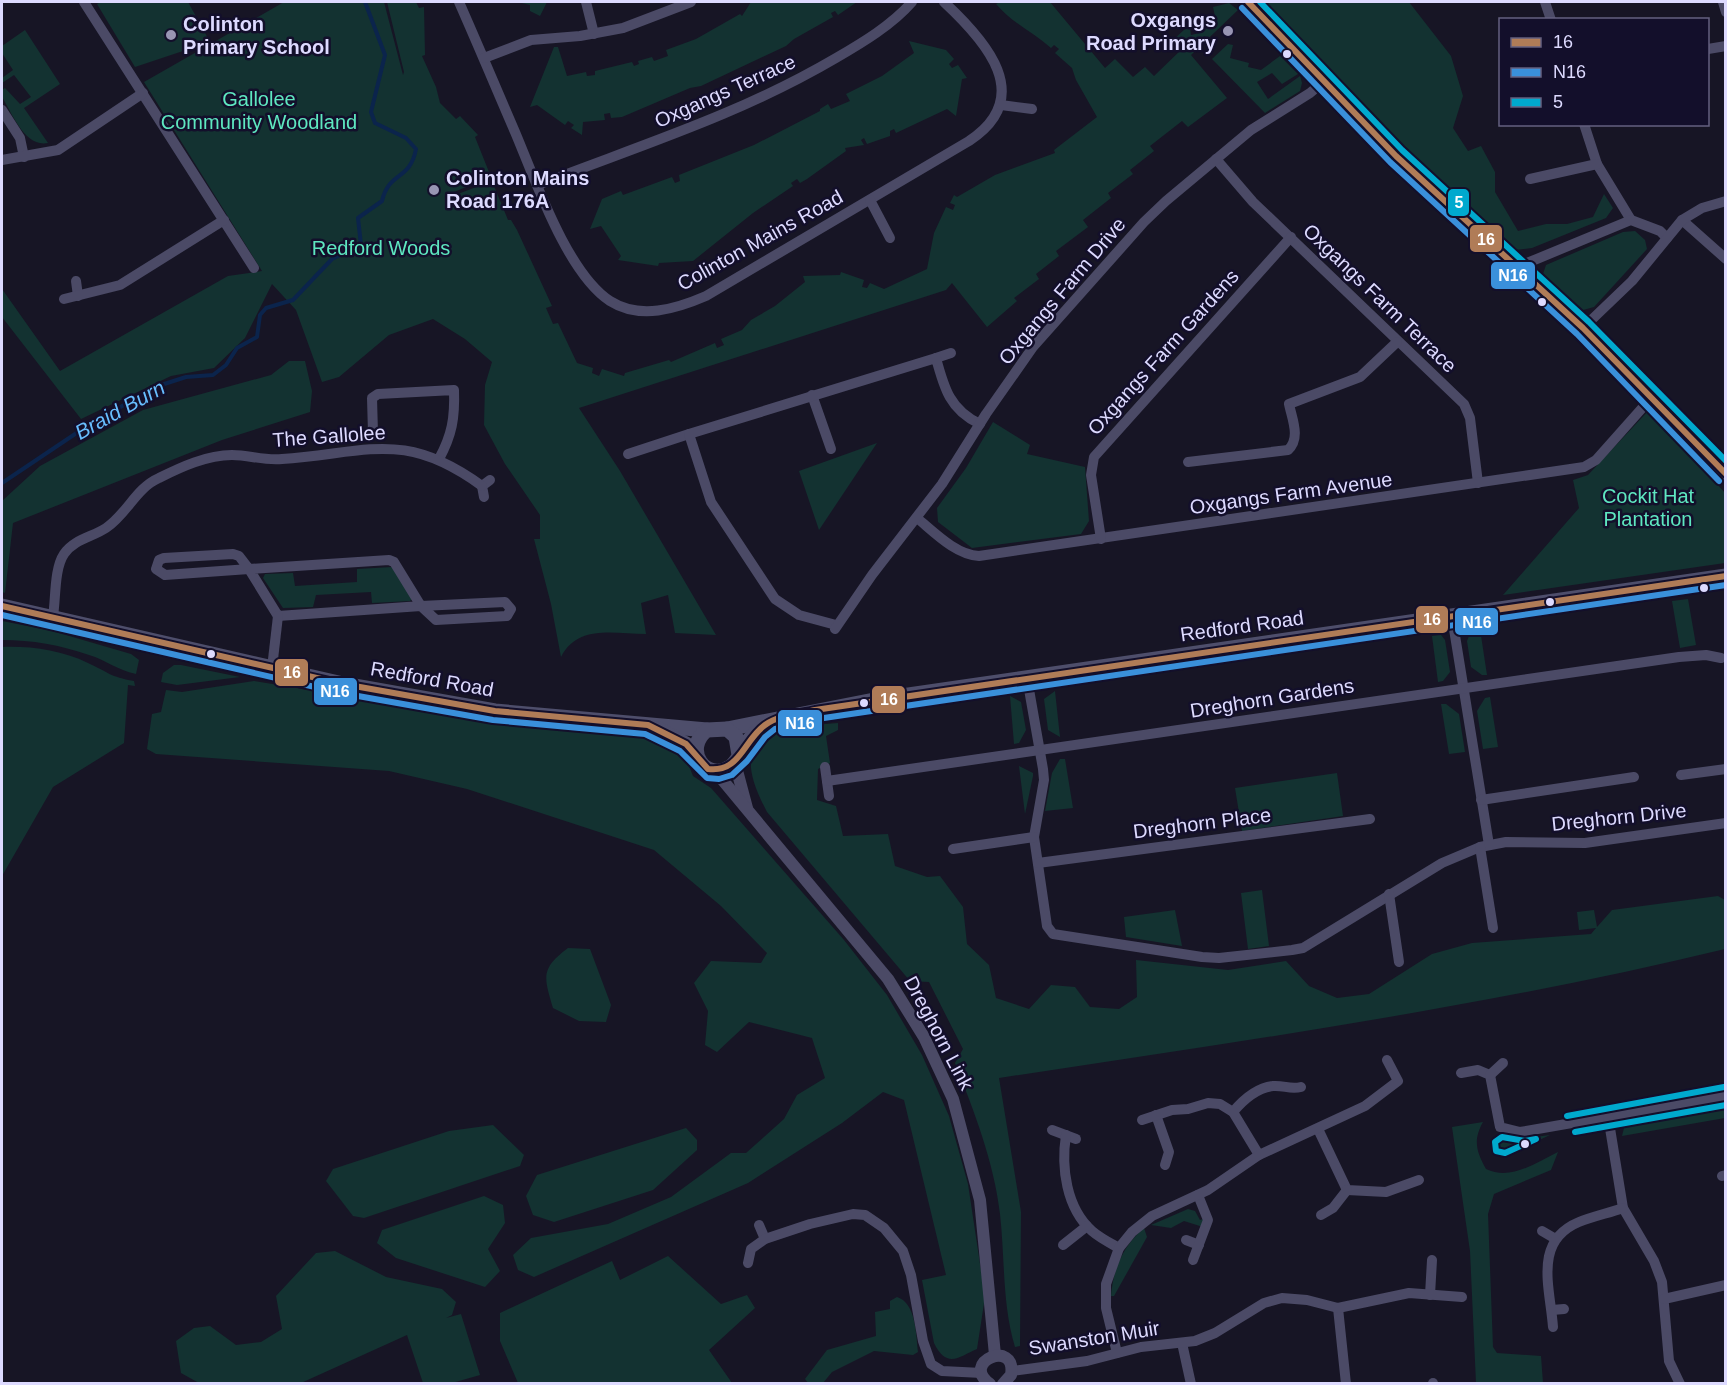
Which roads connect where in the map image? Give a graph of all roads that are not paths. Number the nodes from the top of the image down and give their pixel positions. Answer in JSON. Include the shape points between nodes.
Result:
{"nodes":[{"id":1,"x":84,"y":2,"type":"edge"},
{"id":2,"x":459,"y":2,"type":"edge"},
{"id":3,"x":586,"y":2,"type":"edge"},
{"id":4,"x":691,"y":2,"type":"edge"},
{"id":5,"x":912,"y":2,"type":"edge"},
{"id":6,"x":944,"y":2,"type":"edge"},
{"id":7,"x":1248,"y":2,"type":"edge"},
{"id":8,"x":1545,"y":2,"type":"edge"},
{"id":9,"x":1723,"y":2,"type":"edge"},
{"id":10,"x":1725,"y":12,"type":"edge"},
{"id":11,"x":1550,"y":18,"type":"edge"},
{"id":12,"x":594,"y":34,"type":"junction"},
{"id":13,"x":1725,"y":46,"type":"edge"},
{"id":14,"x":1709,"y":49,"type":"edge"},
{"id":15,"x":484,"y":58,"type":"junction"},
{"id":16,"x":1324,"y":81,"type":"junction"},
{"id":17,"x":143,"y":93,"type":"junction"},
{"id":18,"x":1001,"y":105,"type":"junction"},
{"id":19,"x":1032,"y":109,"type":"dead end"},
{"id":20,"x":2,"y":110,"type":"edge"},
{"id":21,"x":1585,"y":126,"type":"edge"},
{"id":22,"x":24,"y":157,"type":"junction"},
{"id":23,"x":1216,"y":159,"type":"junction"},
{"id":24,"x":2,"y":160,"type":"edge"},
{"id":25,"x":1597,"y":164,"type":"junction"},
{"id":26,"x":1530,"y":178,"type":"dead end"},
{"id":27,"x":538,"y":185,"type":"junction"},
{"id":28,"x":870,"y":200,"type":"junction"},
{"id":29,"x":1725,"y":201,"type":"edge"},
{"id":30,"x":224,"y":220,"type":"junction"},
{"id":31,"x":1630,"y":220,"type":"junction"},
{"id":32,"x":1682,"y":220,"type":"junction"},
{"id":33,"x":1291,"y":237,"type":"junction"},
{"id":34,"x":890,"y":238,"type":"dead end"},
{"id":35,"x":1667,"y":238,"type":"junction"},
{"id":36,"x":1725,"y":259,"type":"edge"},
{"id":37,"x":254,"y":268,"type":"dead end"},
{"id":38,"x":1515,"y":268,"type":"junction"},
{"id":39,"x":76,"y":281,"type":"dead end"},
{"id":40,"x":78,"y":296,"type":"junction"},
{"id":41,"x":64,"y":299,"type":"dead end"},
{"id":42,"x":1583,"y":328,"type":"junction"},
{"id":43,"x":1397,"y":342,"type":"junction"},
{"id":44,"x":951,"y":353,"type":"dead end"},
{"id":45,"x":936,"y":358,"type":"junction"},
{"id":46,"x":812,"y":395,"type":"junction"},
{"id":47,"x":1652,"y":397,"type":"junction"},
{"id":48,"x":980,"y":424,"type":"junction"},
{"id":49,"x":373,"y":433,"type":"dead end"},
{"id":50,"x":689,"y":434,"type":"junction"},
{"id":51,"x":831,"y":449,"type":"dead end"},
{"id":52,"x":628,"y":454,"type":"dead end"},
{"id":53,"x":439,"y":459,"type":"junction"},
{"id":54,"x":1188,"y":462,"type":"dead end"},
{"id":55,"x":1725,"y":475,"type":"edge"},
{"id":56,"x":1478,"y":483,"type":"junction"},
{"id":57,"x":485,"y":488,"type":"dead end"},
{"id":58,"x":917,"y":518,"type":"junction"},
{"id":59,"x":1101,"y":539,"type":"junction"},
{"id":60,"x":249,"y":569,"type":"junction"},
{"id":61,"x":1725,"y":576,"type":"edge"},
{"id":62,"x":2,"y":606,"type":"edge"},
{"id":63,"x":421,"y":606,"type":"junction"},
{"id":64,"x":53,"y":616,"type":"junction"},
{"id":65,"x":278,"y":616,"type":"junction"},
{"id":66,"x":1452,"y":617,"type":"junction"},
{"id":67,"x":1724,"y":660,"type":"edge"},
{"id":68,"x":272,"y":668,"type":"junction"},
{"id":69,"x":1028,"y":678,"type":"junction"},
{"id":70,"x":1463,"y":688,"type":"junction"},
{"id":71,"x":766,"y":723,"type":"junction"},
{"id":72,"x":648,"y":725,"type":"junction"},
{"id":73,"x":727,"y":729,"type":"junction"},
{"id":74,"x":707,"y":730,"type":"junction"},
{"id":75,"x":1040,"y":751,"type":"junction"},
{"id":76,"x":696,"y":753,"type":"junction"},
{"id":77,"x":737,"y":759,"type":"junction"},
{"id":78,"x":825,"y":767,"type":"dead end"},
{"id":79,"x":1725,"y":770,"type":"edge"},
{"id":80,"x":715,"y":771,"type":"junction"},
{"id":81,"x":1681,"y":776,"type":"dead end"},
{"id":82,"x":1634,"y":777,"type":"dead end"},
{"id":83,"x":827,"y":781,"type":"junction"},
{"id":84,"x":829,"y":796,"type":"dead end"},
{"id":85,"x":1481,"y":800,"type":"junction"},
{"id":86,"x":748,"y":813,"type":"junction"},
{"id":87,"x":1370,"y":819,"type":"dead end"},
{"id":88,"x":1725,"y":823,"type":"edge"},
{"id":89,"x":1034,"y":837,"type":"junction"},
{"id":90,"x":1484,"y":846,"type":"junction"},
{"id":91,"x":953,"y":849,"type":"dead end"},
{"id":92,"x":1038,"y":863,"type":"junction"},
{"id":93,"x":1389,"y":894,"type":"junction"},
{"id":94,"x":1493,"y":928,"type":"dead end"},
{"id":95,"x":1399,"y":962,"type":"dead end"},
{"id":96,"x":1387,"y":1060,"type":"dead end"},
{"id":97,"x":1503,"y":1063,"type":"dead end"},
{"id":98,"x":1461,"y":1072,"type":"dead end"},
{"id":99,"x":1490,"y":1075,"type":"junction"},
{"id":100,"x":1301,"y":1087,"type":"dead end"},
{"id":101,"x":1725,"y":1096,"type":"edge"},
{"id":102,"x":1233,"y":1112,"type":"junction"},
{"id":103,"x":1156,"y":1115,"type":"junction"},
{"id":104,"x":1608,"y":1116,"type":"junction"},
{"id":105,"x":1142,"y":1120,"type":"dead end"},
{"id":106,"x":1318,"y":1129,"type":"junction"},
{"id":107,"x":1052,"y":1130,"type":"dead end"},
{"id":108,"x":1259,"y":1155,"type":"junction"},
{"id":109,"x":1165,"y":1165,"type":"dead end"},
{"id":110,"x":1419,"y":1180,"type":"dead end"},
{"id":111,"x":1347,"y":1190,"type":"junction"},
{"id":112,"x":1198,"y":1195,"type":"junction"},
{"id":113,"x":1623,"y":1208,"type":"junction"},
{"id":114,"x":1321,"y":1215,"type":"dead end"},
{"id":115,"x":759,"y":1225,"type":"dead end"},
{"id":116,"x":1087,"y":1226,"type":"junction"},
{"id":117,"x":1542,"y":1231,"type":"dead end"},
{"id":118,"x":1554,"y":1238,"type":"junction"},
{"id":119,"x":765,"y":1239,"type":"junction"},
{"id":120,"x":1186,"y":1240,"type":"dead end"},
{"id":121,"x":1063,"y":1245,"type":"dead end"},
{"id":122,"x":1199,"y":1245,"type":"junction"},
{"id":123,"x":1119,"y":1248,"type":"junction"},
{"id":124,"x":1193,"y":1260,"type":"dead end"},
{"id":125,"x":1432,"y":1260,"type":"dead end"},
{"id":126,"x":748,"y":1263,"type":"dead end"},
{"id":127,"x":1725,"y":1285,"type":"edge"},
{"id":128,"x":1430,"y":1295,"type":"junction"},
{"id":129,"x":1462,"y":1298,"type":"dead end"},
{"id":130,"x":1664,"y":1299,"type":"junction"},
{"id":131,"x":1338,"y":1308,"type":"junction"},
{"id":132,"x":1564,"y":1309,"type":"dead end"},
{"id":133,"x":1552,"y":1310,"type":"junction"},
{"id":134,"x":1553,"y":1327,"type":"dead end"},
{"id":135,"x":1182,"y":1343,"type":"junction"},
{"id":136,"x":1117,"y":1353,"type":"junction"},
{"id":137,"x":995,"y":1355,"type":"junction"},
{"id":138,"x":1012,"y":1371,"type":"junction"},
{"id":139,"x":982,"y":1373,"type":"junction"},
{"id":140,"x":990,"y":1383,"type":"edge"},
{"id":141,"x":1003,"y":1383,"type":"edge"},
{"id":142,"x":1191,"y":1383,"type":"edge"},
{"id":143,"x":1346,"y":1383,"type":"edge"},
{"id":144,"x":1680,"y":1383,"type":"edge"}],
"edges":[{"from":1,"to":17,"type":"street"},
{"from":2,"to":15,"type":"street","name":"Colinton Mains Road"},
{"from":3,"to":12,"type":"street"},
{"from":4,"to":12,"type":"street","via":[[634,25]]},
{"from":5,"to":27,"type":"street","name":"Oxgangs Terrace","via":[[851,49],[754,102]]},
{"from":6,"to":18,"type":"street","via":[[992,55],[1000,79]]},
{"from":7,"to":16,"type":"street"},
{"from":8,"to":11,"type":"street"},
{"from":9,"to":10,"type":"street"},
{"from":12,"to":15,"type":"street","via":[[531,40]]},
{"from":13,"to":14,"type":"street"},
{"from":15,"to":27,"type":"street","name":"Colinton Mains Road"},
{"from":16,"to":23,"type":"street","name":"Oxgangs Farm Drive","via":[[1251,130]]},
{"from":16,"to":38,"type":"street","via":[[1396,156]]},
{"from":17,"to":22,"type":"street","via":[[58,150]]},
{"from":17,"to":30,"type":"street"},
{"from":18,"to":19,"type":"street"},
{"from":18,"to":28,"type":"street","name":"Colinton Mains Road","via":[[995,118],[978,135]]},
{"from":20,"to":22,"type":"street","via":[[20,138]]},
{"from":21,"to":25,"type":"street"},
{"from":22,"to":24,"type":"street"},
{"from":23,"to":33,"type":"street","name":"Oxgangs Farm Terrace"},
{"from":23,"to":48,"type":"street","name":"Oxgangs Farm Drive","via":[[1137,230],[1033,347]]},
{"from":25,"to":26,"type":"street"},
{"from":25,"to":31,"type":"street"},
{"from":27,"to":28,"type":"street","name":"Colinton Mains Road","via":[[560,235],[599,291],[618,305],[644,312],[706,296]]},
{"from":28,"to":34,"type":"street","name":"Colinton Mains Road"},
{"from":29,"to":32,"type":"street"},
{"from":30,"to":37,"type":"street"},
{"from":30,"to":40,"type":"street","via":[[120,285]]},
{"from":31,"to":35,"type":"street"},
{"from":31,"to":38,"type":"street"},
{"from":32,"to":35,"type":"street"},
{"from":32,"to":36,"type":"street"},
{"from":33,"to":43,"type":"street","name":"Oxgangs Farm Terrace"},
{"from":33,"to":59,"type":"street","name":"Oxgangs Farm Gardens","via":[[1094,457],[1091,475]]},
{"from":35,"to":42,"type":"street","via":[[1632,281]]},
{"from":38,"to":42,"type":"street"},
{"from":39,"to":40,"type":"street"},
{"from":40,"to":41,"type":"street"},
{"from":42,"to":47,"type":"street"},
{"from":43,"to":54,"type":"street","via":[[1348,384],[1289,404],[1296,437],[1288,450]]},
{"from":43,"to":56,"type":"street","name":"Oxgangs Farm Terrace","via":[[1468,411]]},
{"from":44,"to":45,"type":"street"},
{"from":45,"to":46,"type":"street"},
{"from":45,"to":48,"type":"street","via":[[947,397],[969,419]]},
{"from":46,"to":50,"type":"street"},
{"from":46,"to":51,"type":"street"},
{"from":47,"to":55,"type":"street"},
{"from":47,"to":56,"type":"street","name":"Oxgangs Farm Avenue","via":[[1590,464]]},
{"from":48,"to":58,"type":"street","name":"Oxgangs Farm Drive"},
{"from":49,"to":53,"type":"street","name":"The Gallolee","via":[[372,398],[378,394],[454,390],[452,436]]},
{"from":50,"to":52,"type":"street"},
{"from":50,"to":58,"type":"street","name":"Oxgangs Farm Drive","via":[[711,502],[775,599],[799,615],[836,627]]},
{"from":53,"to":57,"type":"street","name":"The Gallolee"},
{"from":53,"to":64,"type":"street","name":"The Gallolee","via":[[409,450],[373,448],[278,460],[234,455],[212,457],[157,478],[106,528],[74,544],[64,554]]},
{"from":56,"to":59,"type":"street","name":"Oxgangs Farm Avenue"},
{"from":58,"to":59,"type":"street","name":"Oxgangs Farm Avenue","via":[[969,556]]},
{"from":60,"to":60,"type":"street","via":[[165,575],[156,564],[164,558],[233,554]]},
{"from":60,"to":63,"type":"street","via":[[389,560]]},
{"from":60,"to":65,"type":"street"},
{"from":61,"to":66,"type":"main road","name":"Redford Road"},
{"from":62,"to":64,"type":"main road","name":"Redford Road"},
{"from":63,"to":63,"type":"street","via":[[505,602],[511,609],[507,616],[436,620]]},
{"from":63,"to":65,"type":"street"},
{"from":64,"to":68,"type":"main road","name":"Redford Road"},
{"from":65,"to":68,"type":"street"},
{"from":66,"to":69,"type":"main road","name":"Redford Road"},
{"from":66,"to":70,"type":"street"},
{"from":67,"to":70,"type":"street","name":"Dreghorn Gardens","via":[[1706,655],[1679,657]]},
{"from":68,"to":72,"type":"main road","name":"Redford Road","via":[[495,711]]},
{"from":69,"to":71,"type":"main road","name":"Redford Road","via":[[815,710]]},
{"from":69,"to":75,"type":"street","name":"Dreghorn Drive"},
{"from":70,"to":75,"type":"street","name":"Dreghorn Gardens"},
{"from":70,"to":85,"type":"street"},
{"from":71,"to":73,"type":"main road","name":"Redford Road"},
{"from":71,"to":77,"type":"main road"},
{"from":72,"to":74,"type":"main road","name":"Redford Road"},
{"from":72,"to":76,"type":"main road","name":"Redford Road","via":[[672,735]]},
{"from":73,"to":74,"type":"main road"},
{"from":73,"to":77,"type":"main road","via":[[736,737]]},
{"from":74,"to":76,"type":"main road","via":[[698,740]]},
{"from":75,"to":83,"type":"street","name":"Dreghorn Gardens"},
{"from":75,"to":89,"type":"street","name":"Dreghorn Drive","via":[[1044,780]]},
{"from":76,"to":80,"type":"main road","via":[[703,765]]},
{"from":77,"to":80,"type":"main road","via":[[729,768]]},
{"from":77,"to":86,"type":"street","name":"Dreghorn Link"},
{"from":78,"to":83,"type":"street"},
{"from":79,"to":81,"type":"street","name":"Dreghorn Drive"},
{"from":80,"to":86,"type":"street","name":"Dreghorn Link"},
{"from":82,"to":85,"type":"street","via":[[1618,785]]},
{"from":83,"to":84,"type":"street"},
{"from":85,"to":90,"type":"street"},
{"from":86,"to":137,"type":"street","name":"Dreghorn Link","via":[[888,979],[924,1037],[953,1099],[980,1200]]},
{"from":87,"to":92,"type":"street","name":"Dreghorn Place"},
{"from":88,"to":90,"type":"street","name":"Dreghorn Drive","via":[[1585,843],[1506,842]]},
{"from":89,"to":91,"type":"street"},
{"from":89,"to":92,"type":"street","name":"Dreghorn Drive"},
{"from":90,"to":93,"type":"street","name":"Dreghorn Drive","via":[[1453,858]]},
{"from":90,"to":94,"type":"street"},
{"from":92,"to":93,"type":"street","name":"Dreghorn Drive","via":[[1047,926],[1053,934],[1202,957],[1303,948]]},
{"from":93,"to":95,"type":"street"},
{"from":96,"to":106,"type":"street","via":[[1398,1081],[1365,1106]]},
{"from":97,"to":99,"type":"street"},
{"from":98,"to":99,"type":"street","via":[[1478,1070]]},
{"from":99,"to":104,"type":"street","via":[[1500,1127],[1526,1132]]},
{"from":100,"to":102,"type":"street","via":[[1290,1090],[1274,1086],[1255,1092]]},
{"from":101,"to":104,"type":"street"},
{"from":102,"to":103,"type":"street","via":[[1220,1104],[1208,1103]]},
{"from":102,"to":108,"type":"street"},
{"from":103,"to":105,"type":"street"},
{"from":103,"to":109,"type":"street","via":[[1169,1152]]},
{"from":104,"to":113,"type":"street"},
{"from":106,"to":108,"type":"street"},
{"from":106,"to":111,"type":"street"},
{"from":107,"to":116,"type":"street","via":[[1071,1137],[1065,1178]]},
{"from":108,"to":112,"type":"street"},
{"from":110,"to":111,"type":"street","via":[[1386,1192]]},
{"from":111,"to":114,"type":"street","via":[[1333,1208]]},
{"from":112,"to":122,"type":"street","via":[[1208,1220]]},
{"from":112,"to":123,"type":"street","via":[[1144,1221]]},
{"from":113,"to":118,"type":"street","via":[[1579,1222]]},
{"from":113,"to":130,"type":"street","via":[[1653,1261]]},
{"from":115,"to":119,"type":"street"},
{"from":116,"to":121,"type":"street"},
{"from":116,"to":123,"type":"street"},
{"from":117,"to":118,"type":"street"},
{"from":118,"to":133,"type":"street","via":[[1547,1261]]},
{"from":119,"to":126,"type":"street","via":[[751,1248]]},
{"from":119,"to":139,"type":"street","via":[[854,1214],[872,1219],[898,1243],[907,1261],[931,1364],[942,1371]]},
{"from":120,"to":122,"type":"street"},
{"from":122,"to":124,"type":"street"},
{"from":123,"to":136,"type":"street","via":[[1110,1268],[1106,1293]]},
{"from":125,"to":128,"type":"street"},
{"from":127,"to":130,"type":"street"},
{"from":128,"to":129,"type":"street","name":"Swanston Muir"},
{"from":128,"to":131,"type":"street","name":"Swanston Muir","via":[[1409,1293]]},
{"from":130,"to":144,"type":"street","via":[[1669,1361]]},
{"from":131,"to":135,"type":"street","name":"Swanston Muir","via":[[1282,1298],[1264,1303],[1215,1333]]},
{"from":131,"to":143,"type":"street"},
{"from":132,"to":133,"type":"street"},
{"from":133,"to":134,"type":"street"},
{"from":135,"to":136,"type":"street","name":"Swanston Muir"},
{"from":135,"to":142,"type":"street","name":"Swanston Muir"},
{"from":136,"to":138,"type":"street","name":"Swanston Muir"},
{"from":137,"to":138,"type":"street","via":[[1005,1358]]},
{"from":137,"to":139,"type":"street","via":[[983,1363]]},
{"from":138,"to":141,"type":"street"},
{"from":139,"to":140,"type":"street"}]}
